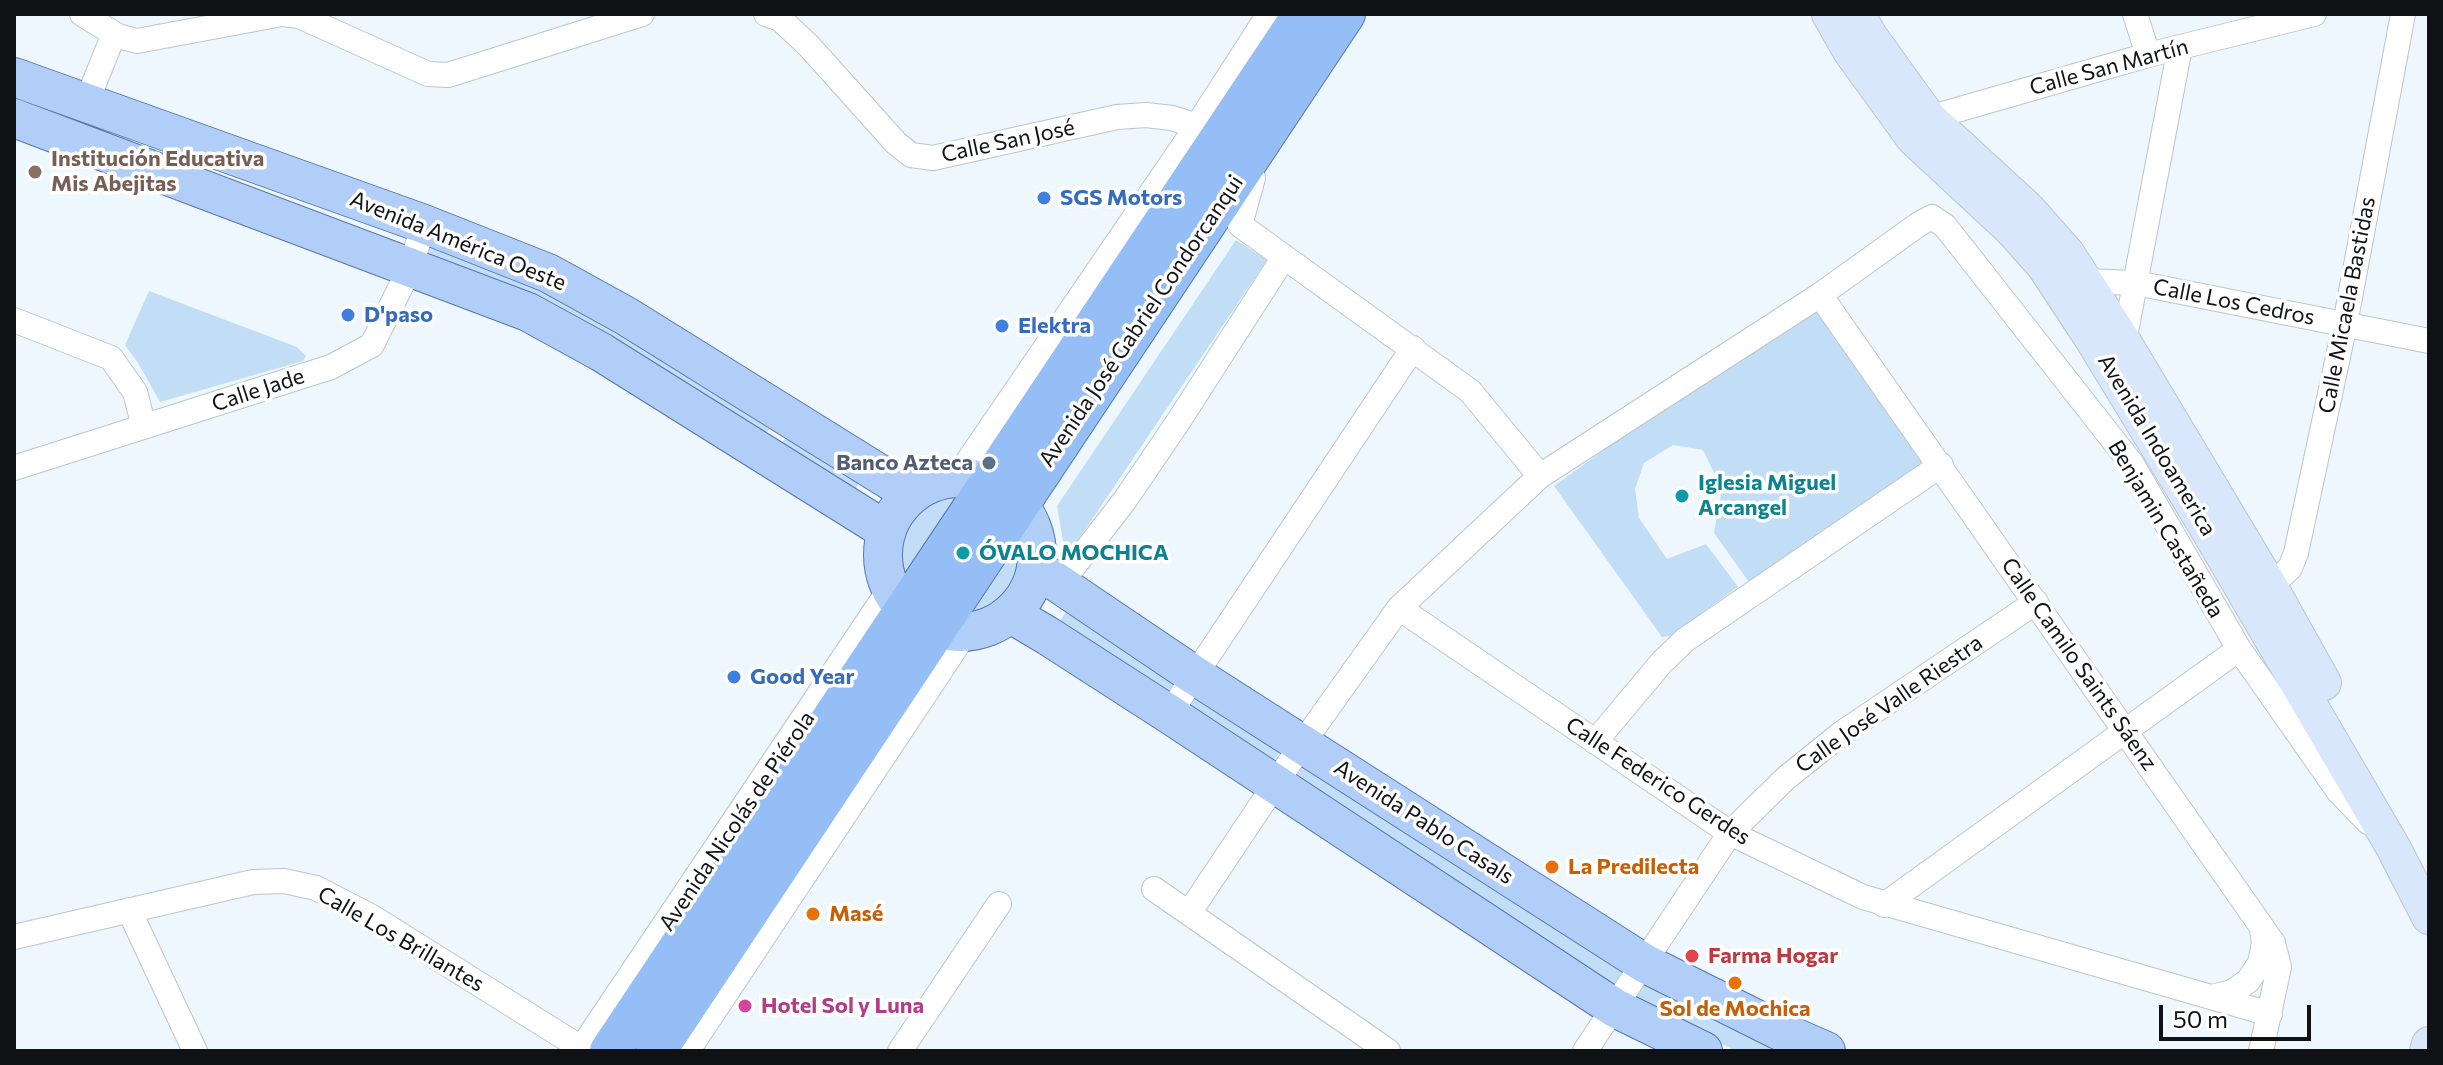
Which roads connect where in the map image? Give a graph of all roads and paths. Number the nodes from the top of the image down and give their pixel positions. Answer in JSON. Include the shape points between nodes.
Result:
{"nodes":[{"id":1,"x":82,"y":14,"type":"edge"},
{"id":2,"x":642,"y":14,"type":"edge"},
{"id":3,"x":766,"y":14,"type":"edge"},
{"id":4,"x":1269,"y":14,"type":"edge"},
{"id":5,"x":1303,"y":14,"type":"edge"},
{"id":6,"x":1345,"y":14,"type":"edge"},
{"id":7,"x":1829,"y":14,"type":"edge"},
{"id":8,"x":1857,"y":14,"type":"edge"},
{"id":9,"x":2135,"y":14,"type":"edge"},
{"id":10,"x":2403,"y":14,"type":"edge"},
{"id":11,"x":2298,"y":16,"type":"edge"},
{"id":12,"x":114,"y":34,"type":"junction"},
{"id":13,"x":2180,"y":47,"type":"junction"},
{"id":14,"x":2148,"y":55,"type":"junction"},
{"id":15,"x":14,"y":77,"type":"edge"},
{"id":16,"x":86,"y":103,"type":"junction"},
{"id":17,"x":14,"y":118,"type":"edge"},
{"id":18,"x":1920,"y":126,"type":"junction"},
{"id":19,"x":1220,"y":143,"type":"junction"},
{"id":20,"x":424,"y":224,"type":"junction"},
{"id":21,"x":1284,"y":257,"type":"junction"},
{"id":22,"x":410,"y":268,"type":"junction"},
{"id":23,"x":2085,"y":281,"type":"junction"},
{"id":24,"x":2136,"y":283,"type":"junction"},
{"id":25,"x":1820,"y":295,"type":"junction"},
{"id":26,"x":14,"y":320,"type":"edge"},
{"id":27,"x":2345,"y":324,"type":"junction"},
{"id":28,"x":2429,"y":341,"type":"edge"},
{"id":29,"x":2124,"y":342,"type":"junction"},
{"id":30,"x":1413,"y":348,"type":"junction"},
{"id":31,"x":787,"y":416,"type":"junction"},
{"id":32,"x":144,"y":427,"type":"junction"},
{"id":33,"x":764,"y":454,"type":"junction"},
{"id":34,"x":1941,"y":465,"type":"junction"},
{"id":35,"x":14,"y":468,"type":"edge"},
{"id":36,"x":1540,"y":476,"type":"junction"},
{"id":37,"x":988,"y":488,"type":"junction"},
{"id":38,"x":912,"y":494,"type":"junction"},
{"id":39,"x":887,"y":531,"type":"junction"},
{"id":40,"x":1048,"y":577,"type":"junction"},
{"id":41,"x":2270,"y":586,"type":"junction"},
{"id":42,"x":2036,"y":602,"type":"junction"},
{"id":43,"x":1399,"y":608,"type":"junction"},
{"id":44,"x":1011,"y":614,"type":"junction"},
{"id":45,"x":924,"y":616,"type":"junction"},
{"id":46,"x":2239,"y":649,"type":"junction"},
{"id":47,"x":1194,"y":675,"type":"junction"},
{"id":48,"x":1169,"y":714,"type":"junction"},
{"id":49,"x":2127,"y":732,"type":"junction"},
{"id":50,"x":1595,"y":742,"type":"junction"},
{"id":51,"x":1302,"y":744,"type":"junction"},
{"id":52,"x":857,"y":769,"type":"junction"},
{"id":53,"x":1275,"y":783,"type":"junction"},
{"id":54,"x":1730,"y":833,"type":"junction"},
{"id":55,"x":2393,"y":847,"type":"junction"},
{"id":56,"x":2429,"y":872,"type":"edge"},
{"id":57,"x":1926,"y":875,"type":"junction"},
{"id":58,"x":1154,"y":889,"type":"dead end"},
{"id":59,"x":999,"y":904,"type":"dead end"},
{"id":60,"x":1884,"y":905,"type":"junction"},
{"id":61,"x":129,"y":910,"type":"junction"},
{"id":62,"x":1189,"y":913,"type":"junction"},
{"id":63,"x":2429,"y":917,"type":"edge"},
{"id":64,"x":1940,"y":920,"type":"junction"},
{"id":65,"x":2260,"y":923,"type":"junction"},
{"id":66,"x":14,"y":937,"type":"edge"},
{"id":67,"x":1644,"y":963,"type":"junction"},
{"id":68,"x":2212,"y":997,"type":"junction"},
{"id":69,"x":1615,"y":1008,"type":"junction"},
{"id":70,"x":2270,"y":1014,"type":"junction"},
{"id":71,"x":2429,"y":1044,"type":"edge"},
{"id":72,"x":195,"y":1051,"type":"edge"},
{"id":73,"x":591,"y":1051,"type":"edge"},
{"id":74,"x":656,"y":1051,"type":"edge"},
{"id":75,"x":684,"y":1051,"type":"edge"},
{"id":76,"x":900,"y":1051,"type":"edge"},
{"id":77,"x":1388,"y":1051,"type":"edge"},
{"id":78,"x":1585,"y":1051,"type":"edge"},
{"id":79,"x":1703,"y":1051,"type":"edge"},
{"id":80,"x":1826,"y":1051,"type":"edge"},
{"id":81,"x":2261,"y":1051,"type":"edge"},
{"id":82,"x":2427,"y":1051,"type":"edge"}],
"edges":[{"from":1,"to":12,"type":"street"},
{"from":2,"to":12,"type":"street","via":[[448,75],[428,74],[299,16],[282,14],[137,41]]},
{"from":3,"to":19,"type":"street","name":"Calle San José","via":[[780,19],[808,45],[911,155],[933,158],[1146,115],[1172,118]]},
{"from":4,"to":19,"type":"street"},
{"from":5,"to":19,"type":"highway","name":"Avenida José Gabriel Condorcanqui"},
{"from":6,"to":19,"type":"highway","name":"Avenida José Gabriel Condorcanqui"},
{"from":7,"to":18,"type":"main road","name":"Avenida Indoamerica","via":[[1850,51]]},
{"from":8,"to":18,"type":"main road","name":"Avenida Indoamerica"},
{"from":9,"to":14,"type":"street"},
{"from":10,"to":27,"type":"street","name":"Calle Micaela Bastidas"},
{"from":11,"to":13,"type":"street","name":"Calle San Martín"},
{"from":12,"to":16,"type":"street"},
{"from":13,"to":14,"type":"street","name":"Calle San Martín"},
{"from":13,"to":24,"type":"street"},
{"from":14,"to":18,"type":"street","name":"Calle San Martín"},
{"from":15,"to":16,"type":"main road","name":"Avenida América Oeste"},
{"from":16,"to":20,"type":"main road","name":"Avenida América Oeste"},
{"from":17,"to":22,"type":"main road","name":"Avenida América Oeste"},
{"from":18,"to":23,"type":"main road","name":"Avenida Indoamerica","via":[[2028,209]]},
{"from":18,"to":55,"type":"main road","name":"Avenida Indoamerica","via":[[2044,266],[2092,339]]},
{"from":19,"to":21,"type":"street","via":[[1253,178],[1240,225]]},
{"from":19,"to":37,"type":"highway","name":"Avenida José Gabriel Condorcanqui"},
{"from":19,"to":37,"type":"street","name":"Avenida José Gabriel Condorcanqui"},
{"from":20,"to":22,"type":"street","name":"Calle Jade"},
{"from":20,"to":31,"type":"main road","name":"Avenida América Oeste","via":[[548,273]]},
{"from":21,"to":30,"type":"street"},
{"from":21,"to":40,"type":"street","via":[[1125,500]]},
{"from":22,"to":32,"type":"street","name":"Calle Jade","via":[[372,345],[331,367]]},
{"from":22,"to":33,"type":"main road","name":"Avenida América Oeste","via":[[528,312]]},
{"from":23,"to":24,"type":"street","name":"Calle Los Cedros"},
{"from":23,"to":29,"type":"main road","name":"Avenida Indoamerica"},
{"from":24,"to":27,"type":"street","name":"Calle Los Cedros"},
{"from":24,"to":29,"type":"street"},
{"from":25,"to":34,"type":"street","name":"Calle Camilo Saints Sáenz"},
{"from":25,"to":36,"type":"street"},
{"from":25,"to":46,"type":"street","name":"Benjamin Castañeda","via":[[1919,224],[1932,217],[1945,226],[2132,464]]},
{"from":26,"to":32,"type":"street","via":[[111,358],[135,392]]},
{"from":27,"to":28,"type":"street","name":"Calle Los Cedros"},
{"from":27,"to":41,"type":"street","name":"Calle Micaela Bastidas","via":[[2296,553],[2290,568]]},
{"from":29,"to":41,"type":"main road","name":"Avenida Indoamerica"},
{"from":30,"to":36,"type":"street","via":[[1470,391]]},
{"from":30,"to":47,"type":"street"},
{"from":31,"to":33,"type":"main road"},
{"from":31,"to":38,"type":"main road","name":"Avenida América Oeste"},
{"from":32,"to":35,"type":"street","name":"Calle Jade"},
{"from":33,"to":39,"type":"main road","name":"Avenida América Oeste"},
{"from":34,"to":42,"type":"street","name":"Calle Camilo Saints Sáenz"},
{"from":34,"to":50,"type":"street","via":[[1685,640]]},
{"from":36,"to":43,"type":"street"},
{"from":37,"to":38,"type":"main road","via":[[941,479]]},
{"from":37,"to":40,"type":"main road","via":[[1033,528]]},
{"from":37,"to":45,"type":"highway","name":"Avenida José Gabriel Condorcanqui"},
{"from":38,"to":39,"type":"main road"},
{"from":39,"to":45,"type":"main road","via":[[885,572]]},
{"from":40,"to":44,"type":"main road"},
{"from":40,"to":47,"type":"main road","name":"Avenida Pablo Casals"},
{"from":41,"to":56,"type":"main road","name":"Avenida Indoamerica"},
{"from":42,"to":49,"type":"street","name":"Calle Camilo Saints Sáenz"},
{"from":42,"to":54,"type":"street","name":"Calle José Valle Riestra","via":[[1842,733]]},
{"from":43,"to":50,"type":"street","name":"Calle Federico Gerdes"},
{"from":43,"to":51,"type":"street"},
{"from":44,"to":45,"type":"main road","via":[[988,627]]},
{"from":44,"to":48,"type":"main road"},
{"from":45,"to":52,"type":"highway"},
{"from":45,"to":73,"type":"highway","name":"Avenida Nicolás de Piérola","via":[[834,696]]},
{"from":46,"to":49,"type":"street"},
{"from":46,"to":55,"type":"street","name":"Benjamin Castañeda","via":[[2339,792]]},
{"from":47,"to":48,"type":"street"},
{"from":47,"to":51,"type":"main road","name":"Avenida Pablo Casals"},
{"from":48,"to":53,"type":"main road"},
{"from":49,"to":57,"type":"street"},
{"from":49,"to":65,"type":"street","name":"Calle Camilo Saints Sáenz"},
{"from":50,"to":54,"type":"street","name":"Calle Federico Gerdes"},
{"from":51,"to":53,"type":"street"},
{"from":51,"to":67,"type":"main road","name":"Avenida Pablo Casals"},
{"from":52,"to":74,"type":"highway"},
{"from":52,"to":75,"type":"street"},
{"from":53,"to":62,"type":"street"},
{"from":53,"to":69,"type":"main road"},
{"from":54,"to":60,"type":"street","name":"Calle Federico Gerdes"},
{"from":54,"to":67,"type":"street","name":"Calle José Valle Riestra"},
{"from":55,"to":63,"type":"main road","name":"Avenida Indoamerica"},
{"from":57,"to":60,"type":"street"},
{"from":57,"to":64,"type":"street","via":[[1923,900]]},
{"from":58,"to":62,"type":"street"},
{"from":59,"to":76,"type":"street"},
{"from":60,"to":64,"type":"street","name":"Calle Federico Gerdes"},
{"from":61,"to":66,"type":"street","name":"Calle Los Brillantes"},
{"from":61,"to":72,"type":"street"},
{"from":61,"to":73,"type":"street","name":"Calle Los Brillantes","via":[[253,882],[316,888]]},
{"from":62,"to":77,"type":"street"},
{"from":64,"to":68,"type":"street","name":"Calle Federico Gerdes"},
{"from":65,"to":68,"type":"street","via":[[2260,963],[2248,981]]},
{"from":65,"to":70,"type":"street","name":"Calle Camilo Saints Sáenz","via":[[2273,943],[2279,967]]},
{"from":67,"to":69,"type":"street","name":"Calle José Valle Riestra"},
{"from":67,"to":80,"type":"main road","name":"Avenida Pablo Casals"},
{"from":68,"to":70,"type":"street","name":"Calle Federico Gerdes"},
{"from":69,"to":78,"type":"street","name":"Calle José Valle Riestra"},
{"from":69,"to":79,"type":"main road"},
{"from":70,"to":81,"type":"street","name":"Calle Camilo Saints Sáenz"},
{"from":71,"to":82,"type":"main road"}]}
